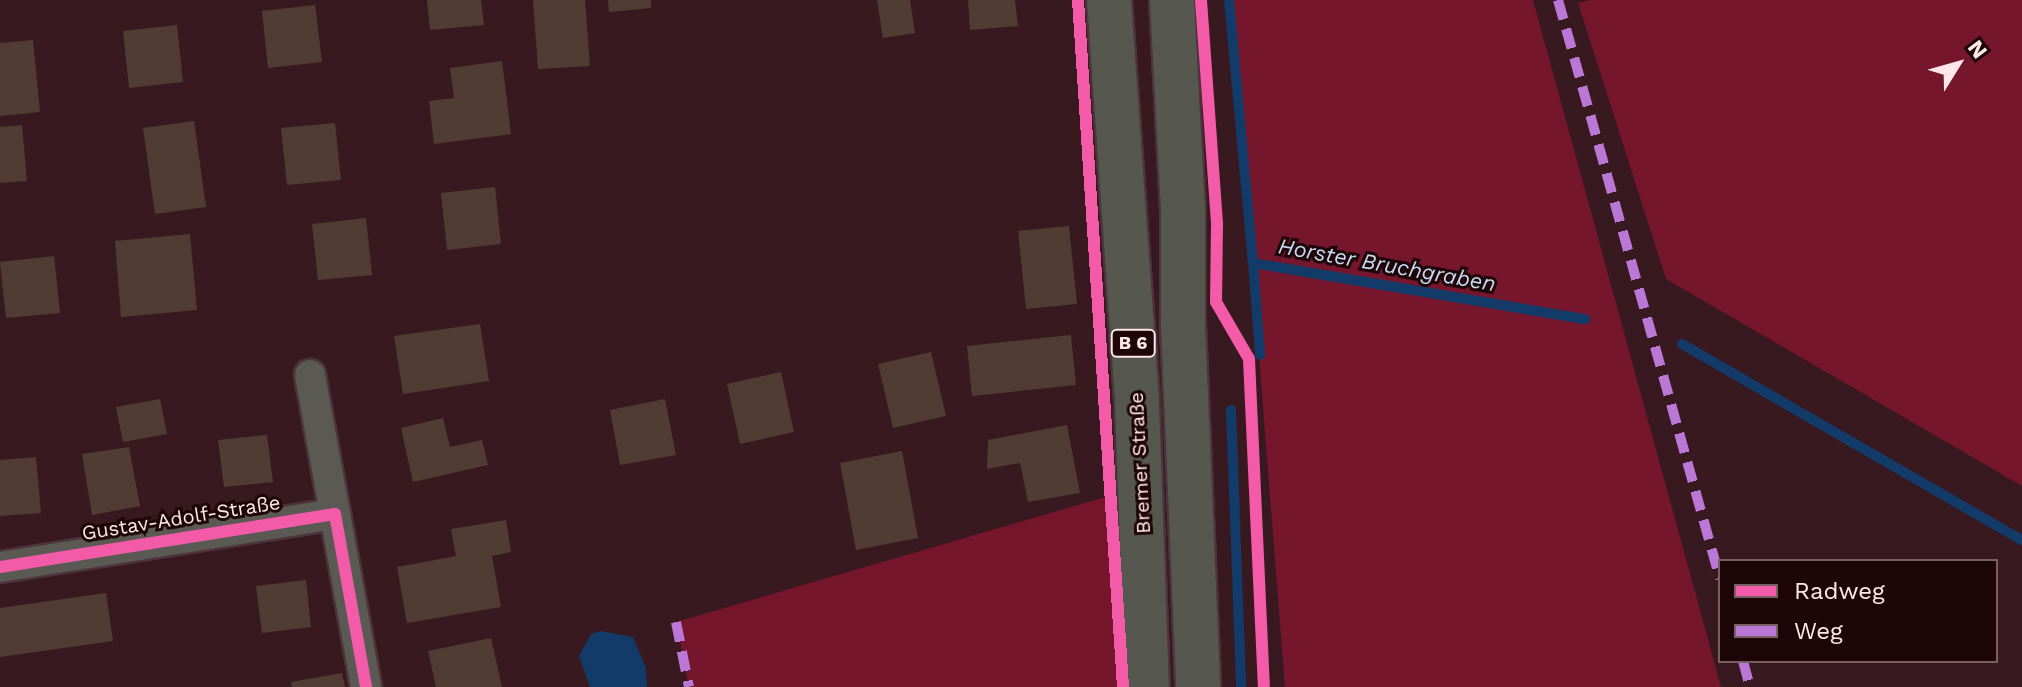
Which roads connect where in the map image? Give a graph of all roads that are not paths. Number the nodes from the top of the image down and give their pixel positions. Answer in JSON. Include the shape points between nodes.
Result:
{"nodes":[{"id":1,"x":1109,"y":0,"type":"edge"},
{"id":2,"x":1172,"y":0,"type":"edge"},
{"id":3,"x":310,"y":375,"type":"dead end"},
{"id":4,"x":335,"y":514,"type":"junction"},
{"id":5,"x":0,"y":567,"type":"edge"},
{"id":6,"x":366,"y":687,"type":"edge"},
{"id":7,"x":1147,"y":687,"type":"edge"},
{"id":8,"x":1198,"y":687,"type":"edge"}],
"edges":[{"from":1,"to":7,"type":"main road","name":"Bremer Straße","number":"B 6","via":[[1137,403]]},
{"from":2,"to":8,"type":"main road","number":"B 6"},
{"from":3,"to":4,"type":"street"},
{"from":4,"to":5,"type":"street","name":"Gustav-Adolf-Straße"},
{"from":4,"to":6,"type":"street"}]}
